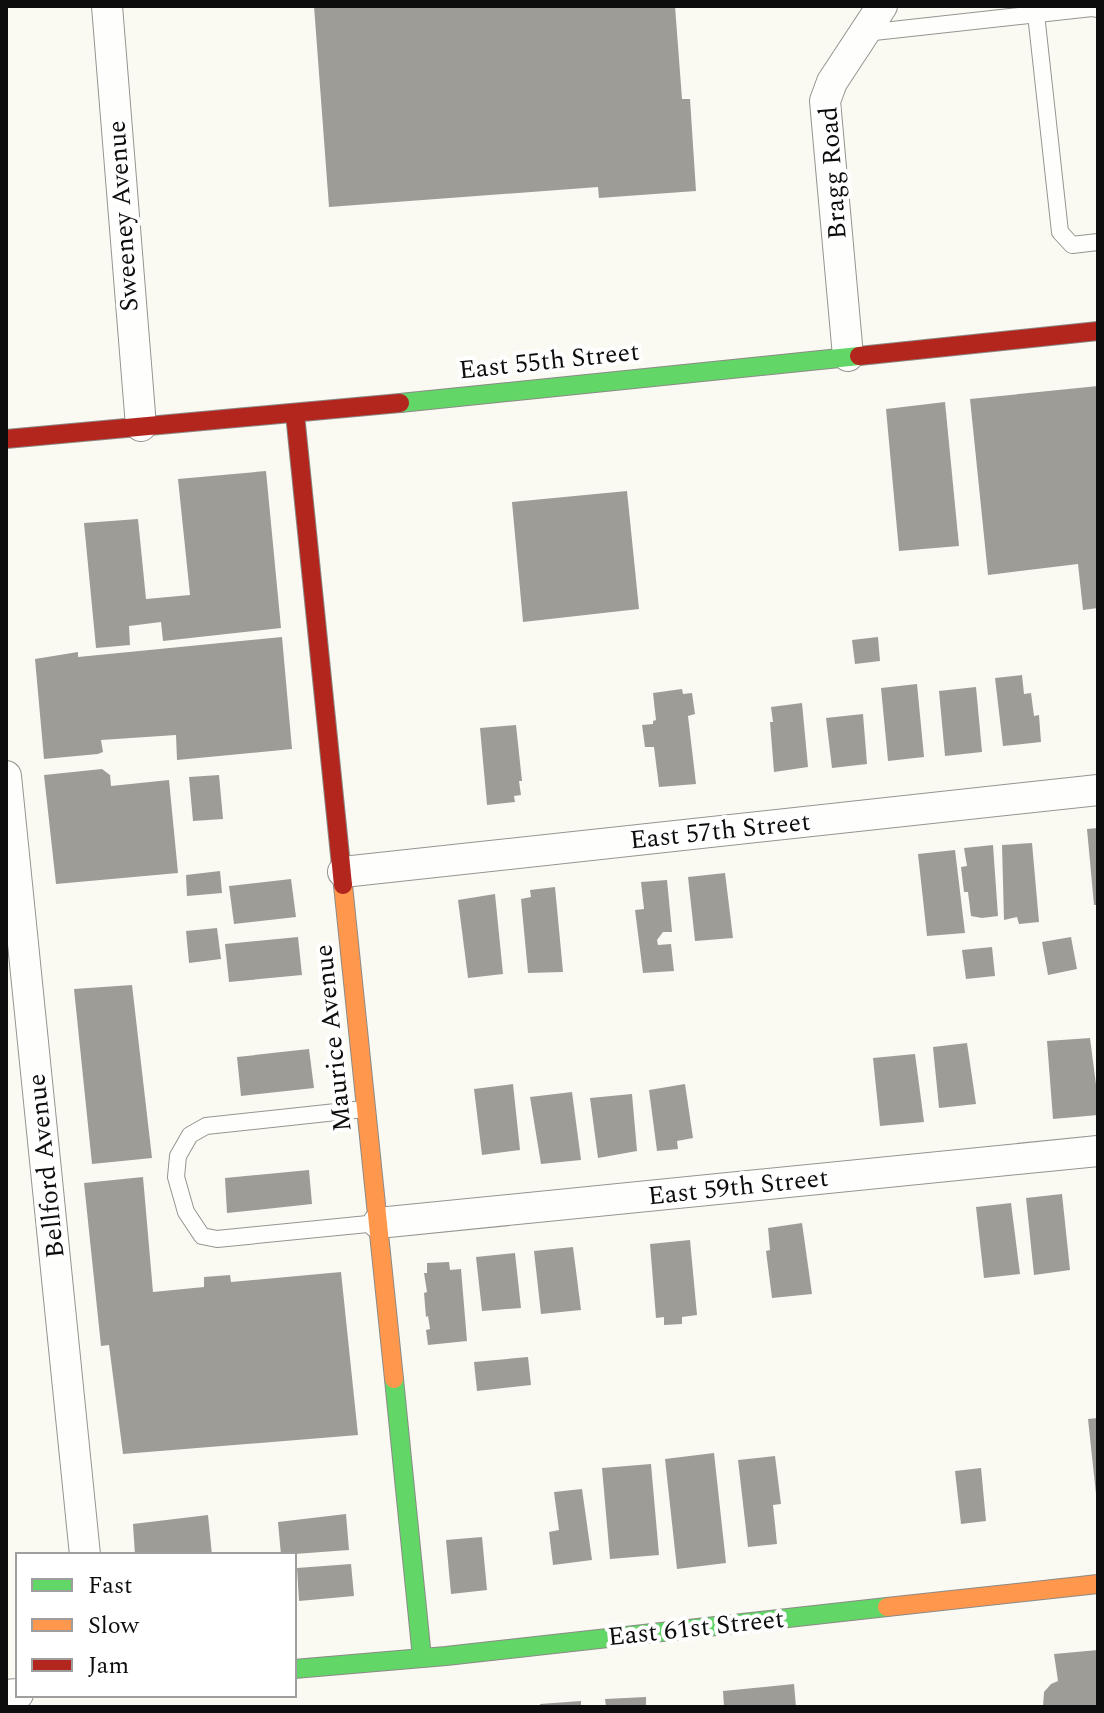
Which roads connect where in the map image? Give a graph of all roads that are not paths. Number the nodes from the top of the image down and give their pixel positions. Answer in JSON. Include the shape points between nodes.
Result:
{"nodes":[{"id":1,"x":107,"y":6,"type":"edge"},
{"id":2,"x":882,"y":6,"type":"edge"},
{"id":3,"x":1098,"y":9,"type":"edge"},
{"id":4,"x":1036,"y":14,"type":"junction"},
{"id":5,"x":865,"y":33,"type":"junction"},
{"id":6,"x":1098,"y":242,"type":"edge"},
{"id":7,"x":1098,"y":331,"type":"edge"},
{"id":8,"x":848,"y":356,"type":"junction"},
{"id":9,"x":295,"y":414,"type":"junction"},
{"id":10,"x":141,"y":426,"type":"junction"},
{"id":11,"x":6,"y":439,"type":"edge"},
{"id":12,"x":6,"y":776,"type":"edge"},
{"id":13,"x":1098,"y":790,"type":"edge"},
{"id":14,"x":343,"y":872,"type":"junction"},
{"id":15,"x":366,"y":1108,"type":"junction"},
{"id":16,"x":1098,"y":1151,"type":"edge"},
{"id":17,"x":378,"y":1223,"type":"junction"},
{"id":18,"x":85,"y":1553,"type":"edge"},
{"id":19,"x":1098,"y":1584,"type":"edge"},
{"id":20,"x":422,"y":1658,"type":"junction"},
{"id":21,"x":296,"y":1669,"type":"edge"}],
"edges":[{"from":1,"to":10,"type":"street","name":"Sweeney Avenue"},
{"from":2,"to":5,"type":"street","name":"Bragg Road"},
{"from":3,"to":4,"type":"lane"},
{"from":4,"to":5,"type":"lane"},
{"from":4,"to":6,"type":"lane","via":[[1060,232],[1072,245]]},
{"from":5,"to":8,"type":"street","name":"Bragg Road","via":[[825,101]]},
{"from":7,"to":8,"type":"street","name":"East 55th Street"},
{"from":8,"to":9,"type":"street","name":"East 55th Street"},
{"from":9,"to":10,"type":"street","name":"East 55th Street"},
{"from":9,"to":14,"type":"street","name":"Maurice Avenue"},
{"from":10,"to":11,"type":"street","name":"East 55th Street"},
{"from":12,"to":18,"type":"street","name":"Bellford Avenue"},
{"from":13,"to":14,"type":"street","name":"East 57th Street"},
{"from":14,"to":15,"type":"street","name":"Maurice Avenue"},
{"from":15,"to":17,"type":"street","name":"Maurice Avenue"},
{"from":15,"to":17,"type":"lane","via":[[206,1126],[190,1135],[178,1156],[176,1177],[186,1212],[202,1236],[217,1239]]},
{"from":16,"to":17,"type":"street","name":"East 59th Street"},
{"from":17,"to":20,"type":"street","name":"Maurice Avenue"},
{"from":19,"to":20,"type":"street","name":"East 61st Street"},
{"from":20,"to":21,"type":"street","name":"East 61st Street"}]}
